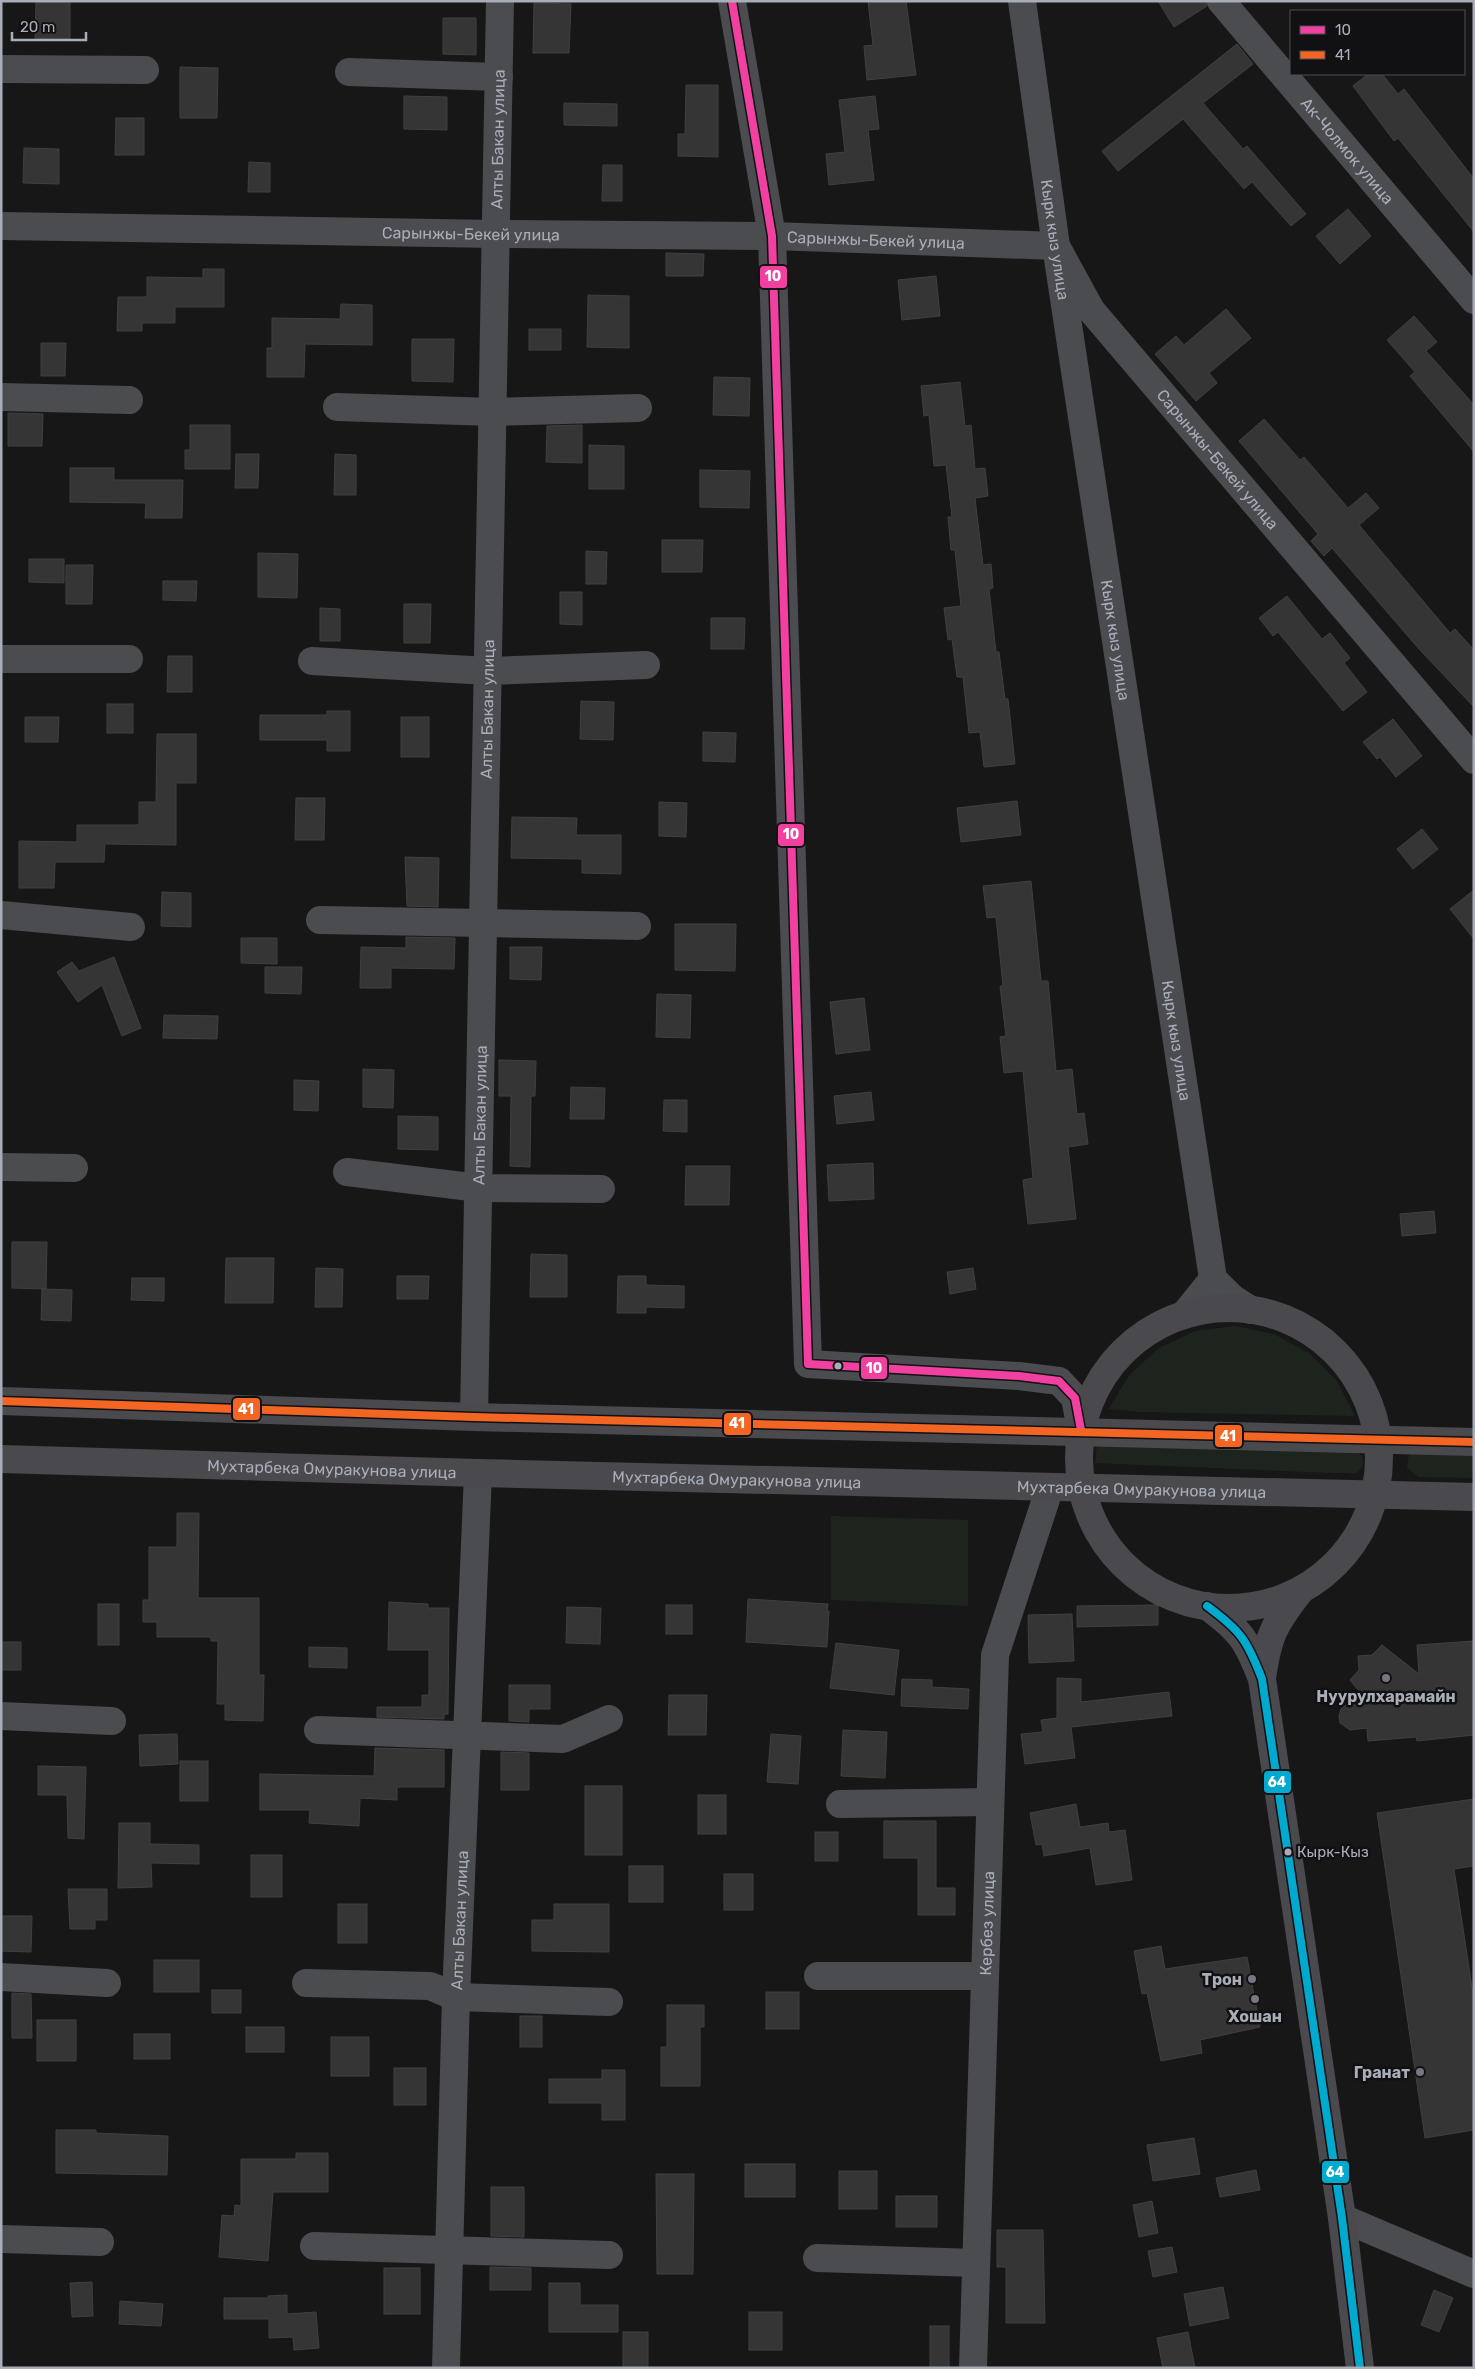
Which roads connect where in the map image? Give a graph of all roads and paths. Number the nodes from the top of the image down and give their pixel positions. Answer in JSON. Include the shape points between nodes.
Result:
{"nodes":[{"id":1,"x":500,"y":1,"type":"edge"},
{"id":2,"x":732,"y":1,"type":"edge"},
{"id":3,"x":1022,"y":1,"type":"edge"},
{"id":4,"x":1221,"y":1,"type":"edge"},
{"id":5,"x":1,"y":69,"type":"edge"},
{"id":6,"x":145,"y":70,"type":"dead end"},
{"id":7,"x":349,"y":72,"type":"dead end"},
{"id":8,"x":499,"y":77,"type":"junction"},
{"id":9,"x":1,"y":226,"type":"edge"},
{"id":10,"x":496,"y":234,"type":"junction"},
{"id":11,"x":772,"y":236,"type":"junction"},
{"id":12,"x":1056,"y":246,"type":"junction"},
{"id":13,"x":1474,"y":300,"type":"edge"},
{"id":14,"x":1,"y":397,"type":"edge"},
{"id":15,"x":130,"y":400,"type":"dead end"},
{"id":16,"x":337,"y":407,"type":"dead end"},
{"id":17,"x":638,"y":408,"type":"dead end"},
{"id":18,"x":493,"y":412,"type":"junction"},
{"id":19,"x":1,"y":659,"type":"edge"},
{"id":20,"x":129,"y":659,"type":"dead end"},
{"id":21,"x":312,"y":660,"type":"dead end"},
{"id":22,"x":646,"y":665,"type":"dead end"},
{"id":23,"x":488,"y":671,"type":"junction"},
{"id":24,"x":1474,"y":760,"type":"edge"},
{"id":25,"x":1,"y":915,"type":"edge"},
{"id":26,"x":320,"y":920,"type":"dead end"},
{"id":27,"x":484,"y":924,"type":"junction"},
{"id":28,"x":638,"y":926,"type":"dead end"},
{"id":29,"x":131,"y":927,"type":"dead end"},
{"id":30,"x":1,"y":1167,"type":"edge"},
{"id":31,"x":74,"y":1168,"type":"dead end"},
{"id":32,"x":346,"y":1172,"type":"dead end"},
{"id":33,"x":479,"y":1188,"type":"junction"},
{"id":34,"x":601,"y":1190,"type":"dead end"},
{"id":35,"x":1213,"y":1279,"type":"junction"},
{"id":36,"x":1251,"y":1310,"type":"junction"},
{"id":37,"x":1184,"y":1315,"type":"junction"},
{"id":38,"x":1,"y":1401,"type":"edge"},
{"id":39,"x":474,"y":1417,"type":"junction"},
{"id":40,"x":1081,"y":1430,"type":"junction"},
{"id":41,"x":1379,"y":1439,"type":"junction"},
{"id":42,"x":1474,"y":1442,"type":"edge"},
{"id":43,"x":1,"y":1459,"type":"edge"},
{"id":44,"x":478,"y":1473,"type":"junction"},
{"id":45,"x":1050,"y":1486,"type":"junction"},
{"id":46,"x":1081,"y":1487,"type":"junction"},
{"id":47,"x":1376,"y":1495,"type":"junction"},
{"id":48,"x":1474,"y":1497,"type":"edge"},
{"id":49,"x":1301,"y":1590,"type":"junction"},
{"id":50,"x":1207,"y":1606,"type":"junction"},
{"id":51,"x":1262,"y":1679,"type":"junction"},
{"id":52,"x":1,"y":1716,"type":"edge"},
{"id":53,"x":609,"y":1719,"type":"dead end"},
{"id":54,"x":112,"y":1721,"type":"dead end"},
{"id":55,"x":318,"y":1730,"type":"dead end"},
{"id":56,"x":467,"y":1736,"type":"junction"},
{"id":57,"x":990,"y":1802,"type":"junction"},
{"id":58,"x":840,"y":1804,"type":"dead end"},
{"id":59,"x":818,"y":1976,"type":"dead end"},
{"id":60,"x":985,"y":1976,"type":"junction"},
{"id":61,"x":1,"y":1977,"type":"edge"},
{"id":62,"x":107,"y":1983,"type":"dead end"},
{"id":63,"x":306,"y":1983,"type":"dead end"},
{"id":64,"x":456,"y":1997,"type":"junction"},
{"id":65,"x":609,"y":2002,"type":"dead end"},
{"id":66,"x":1342,"y":2218,"type":"junction"},
{"id":67,"x":1,"y":2239,"type":"edge"},
{"id":68,"x":100,"y":2242,"type":"dead end"},
{"id":69,"x":314,"y":2246,"type":"dead end"},
{"id":70,"x":449,"y":2250,"type":"junction"},
{"id":71,"x":608,"y":2255,"type":"dead end"},
{"id":72,"x":816,"y":2258,"type":"dead end"},
{"id":73,"x":976,"y":2262,"type":"junction"},
{"id":74,"x":1473,"y":2273,"type":"edge"},
{"id":75,"x":446,"y":2368,"type":"edge"},
{"id":76,"x":973,"y":2368,"type":"edge"},
{"id":77,"x":1360,"y":2368,"type":"edge"}],
"edges":[{"from":1,"to":8,"type":"street","name":"Алты Бакан улица"},
{"from":2,"to":11,"type":"street"},
{"from":3,"to":12,"type":"street","name":"Кырк кыз улица"},
{"from":4,"to":13,"type":"street","name":"Ак-Чолмок улица"},
{"from":5,"to":6,"type":"street"},
{"from":7,"to":8,"type":"street"},
{"from":8,"to":10,"type":"street","name":"Алты Бакан улица"},
{"from":9,"to":10,"type":"street","name":"Сарынжы-Бекей улица"},
{"from":10,"to":11,"type":"street","name":"Сарынжы-Бекей улица"},
{"from":10,"to":18,"type":"street","name":"Алты Бакан улица"},
{"from":11,"to":12,"type":"street","name":"Сарынжы-Бекей улица"},
{"from":11,"to":40,"type":"street","via":[[808,1364],[1059,1381],[1075,1398]]},
{"from":12,"to":24,"type":"street","name":"Сарынжы-Бекей улица","via":[[1091,310]]},
{"from":12,"to":35,"type":"street","name":"Кырк кыз улица"},
{"from":14,"to":15,"type":"street"},
{"from":16,"to":18,"type":"street"},
{"from":17,"to":18,"type":"street"},
{"from":18,"to":23,"type":"street","name":"Алты Бакан улица"},
{"from":19,"to":20,"type":"street"},
{"from":21,"to":23,"type":"street"},
{"from":22,"to":23,"type":"street"},
{"from":23,"to":27,"type":"street","name":"Алты Бакан улица"},
{"from":25,"to":29,"type":"street"},
{"from":26,"to":27,"type":"street"},
{"from":27,"to":28,"type":"street"},
{"from":27,"to":33,"type":"street","name":"Алты Бакан улица"},
{"from":30,"to":31,"type":"street"},
{"from":32,"to":33,"type":"street"},
{"from":33,"to":34,"type":"street"},
{"from":33,"to":39,"type":"street","name":"Алты Бакан улица"},
{"from":35,"to":36,"type":"street","via":[[1232,1298]]},
{"from":35,"to":37,"type":"street"},
{"from":36,"to":37,"type":"main road","via":[[1210,1309]]},
{"from":36,"to":41,"type":"main road","via":[[1297,1324],[1322,1339],[1343,1360],[1361,1384],[1373,1410]]},
{"from":37,"to":40,"type":"main road","via":[[1159,1325],[1116,1358],[1088,1404]]},
{"from":38,"to":39,"type":"main road"},
{"from":39,"to":40,"type":"main road"},
{"from":40,"to":41,"type":"main road"},
{"from":40,"to":46,"type":"main road","via":[[1078,1459]]},
{"from":41,"to":42,"type":"main road"},
{"from":41,"to":47,"type":"main road","via":[[1380,1468]]},
{"from":43,"to":44,"type":"main road","name":"Мухтарбека Омуракунова улица"},
{"from":44,"to":45,"type":"main road","name":"Мухтарбека Омуракунова улица"},
{"from":44,"to":56,"type":"street","name":"Алты Бакан улица"},
{"from":45,"to":46,"type":"main road","name":"Мухтарбека Омуракунова улица"},
{"from":45,"to":57,"type":"street","name":"Кербез улица","via":[[995,1655]]},
{"from":46,"to":47,"type":"main road","name":"Мухтарбека Омуракунова улица"},
{"from":46,"to":50,"type":"main road","via":[[1102,1539],[1120,1562],[1141,1580],[1166,1594]]},
{"from":47,"to":48,"type":"main road","name":"Мухтарбека Омуракунова улица"},
{"from":47,"to":49,"type":"main road","via":[[1366,1523],[1350,1549],[1330,1570]]},
{"from":49,"to":50,"type":"main road","via":[[1249,1607]]},
{"from":49,"to":51,"type":"main road","via":[[1280,1616],[1267,1644]]},
{"from":50,"to":51,"type":"main road","via":[[1232,1625],[1249,1646]]},
{"from":51,"to":66,"type":"main road"},
{"from":52,"to":54,"type":"street"},
{"from":53,"to":56,"type":"street","via":[[563,1738]]},
{"from":55,"to":56,"type":"street"},
{"from":56,"to":64,"type":"street","name":"Алты Бакан улица"},
{"from":57,"to":58,"type":"street"},
{"from":57,"to":60,"type":"street","name":"Кербез улица"},
{"from":59,"to":60,"type":"street"},
{"from":60,"to":73,"type":"street","name":"Кербез улица"},
{"from":61,"to":62,"type":"street"},
{"from":63,"to":64,"type":"street","via":[[430,1986]]},
{"from":64,"to":65,"type":"street"},
{"from":64,"to":70,"type":"street","name":"Алты Бакан улица"},
{"from":66,"to":74,"type":"street"},
{"from":66,"to":77,"type":"main road"},
{"from":67,"to":68,"type":"street"},
{"from":69,"to":70,"type":"street"},
{"from":70,"to":71,"type":"street"},
{"from":70,"to":75,"type":"street","name":"Алты Бакан улица"},
{"from":72,"to":73,"type":"street"},
{"from":73,"to":76,"type":"street","name":"Кербез улица"}]}
